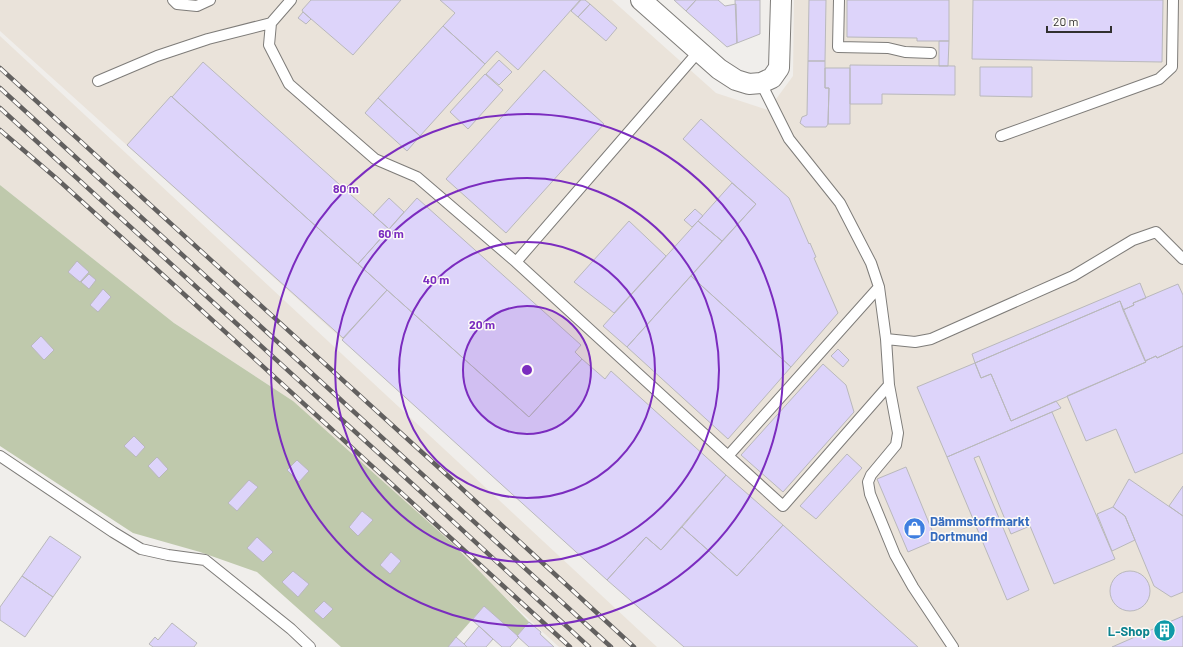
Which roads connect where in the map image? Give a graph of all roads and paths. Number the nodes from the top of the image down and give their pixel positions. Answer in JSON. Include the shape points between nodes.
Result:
{"nodes":[{"id":1,"x":173,"y":0,"type":"edge"},
{"id":2,"x":210,"y":0,"type":"edge"},
{"id":3,"x":291,"y":0,"type":"edge"},
{"id":4,"x":641,"y":0,"type":"edge"},
{"id":5,"x":782,"y":0,"type":"edge"},
{"id":6,"x":839,"y":0,"type":"edge"},
{"id":7,"x":1173,"y":0,"type":"edge"},
{"id":8,"x":271,"y":23,"type":"junction"},
{"id":9,"x":699,"y":51,"type":"junction"},
{"id":10,"x":931,"y":52,"type":"dead end"},
{"id":11,"x":98,"y":81,"type":"dead end"},
{"id":12,"x":761,"y":83,"type":"junction"},
{"id":13,"x":1001,"y":136,"type":"dead end"},
{"id":14,"x":1183,"y":259,"type":"edge"},
{"id":15,"x":516,"y":262,"type":"junction"},
{"id":16,"x":879,"y":287,"type":"junction"},
{"id":17,"x":886,"y":339,"type":"junction"},
{"id":18,"x":889,"y":385,"type":"junction"},
{"id":19,"x":0,"y":456,"type":"edge"},
{"id":20,"x":728,"y":456,"type":"junction"},
{"id":21,"x":310,"y":647,"type":"edge"},
{"id":22,"x":953,"y":647,"type":"edge"}],
"edges":[{"from":1,"to":2,"type":"lane","via":[[177,4],[197,6]]},
{"from":3,"to":8,"type":"lane"},
{"from":4,"to":9,"type":"street"},
{"from":5,"to":12,"type":"street","via":[[779,68],[772,78]]},
{"from":6,"to":10,"type":"lane","via":[[838,47]]},
{"from":7,"to":13,"type":"lane","via":[[1172,67],[1159,79]]},
{"from":8,"to":11,"type":"lane","via":[[157,56]]},
{"from":8,"to":15,"type":"lane","via":[[269,45],[289,84],[374,159],[417,177]]},
{"from":9,"to":12,"type":"street","via":[[736,80],[749,84]]},
{"from":9,"to":15,"type":"lane"},
{"from":12,"to":16,"type":"lane","via":[[789,139],[840,203],[871,263]]},
{"from":14,"to":17,"type":"lane","via":[[1156,232],[1133,240],[1073,276],[931,339],[914,342]]},
{"from":15,"to":20,"type":"lane"},
{"from":16,"to":17,"type":"lane"},
{"from":16,"to":20,"type":"lane"},
{"from":17,"to":18,"type":"lane"},
{"from":18,"to":20,"type":"lane","via":[[783,506]]},
{"from":18,"to":22,"type":"lane","via":[[898,434],[896,445],[871,475],[868,482],[870,494],[895,555]]},
{"from":19,"to":21,"type":"lane","via":[[141,548],[205,560]]}]}
